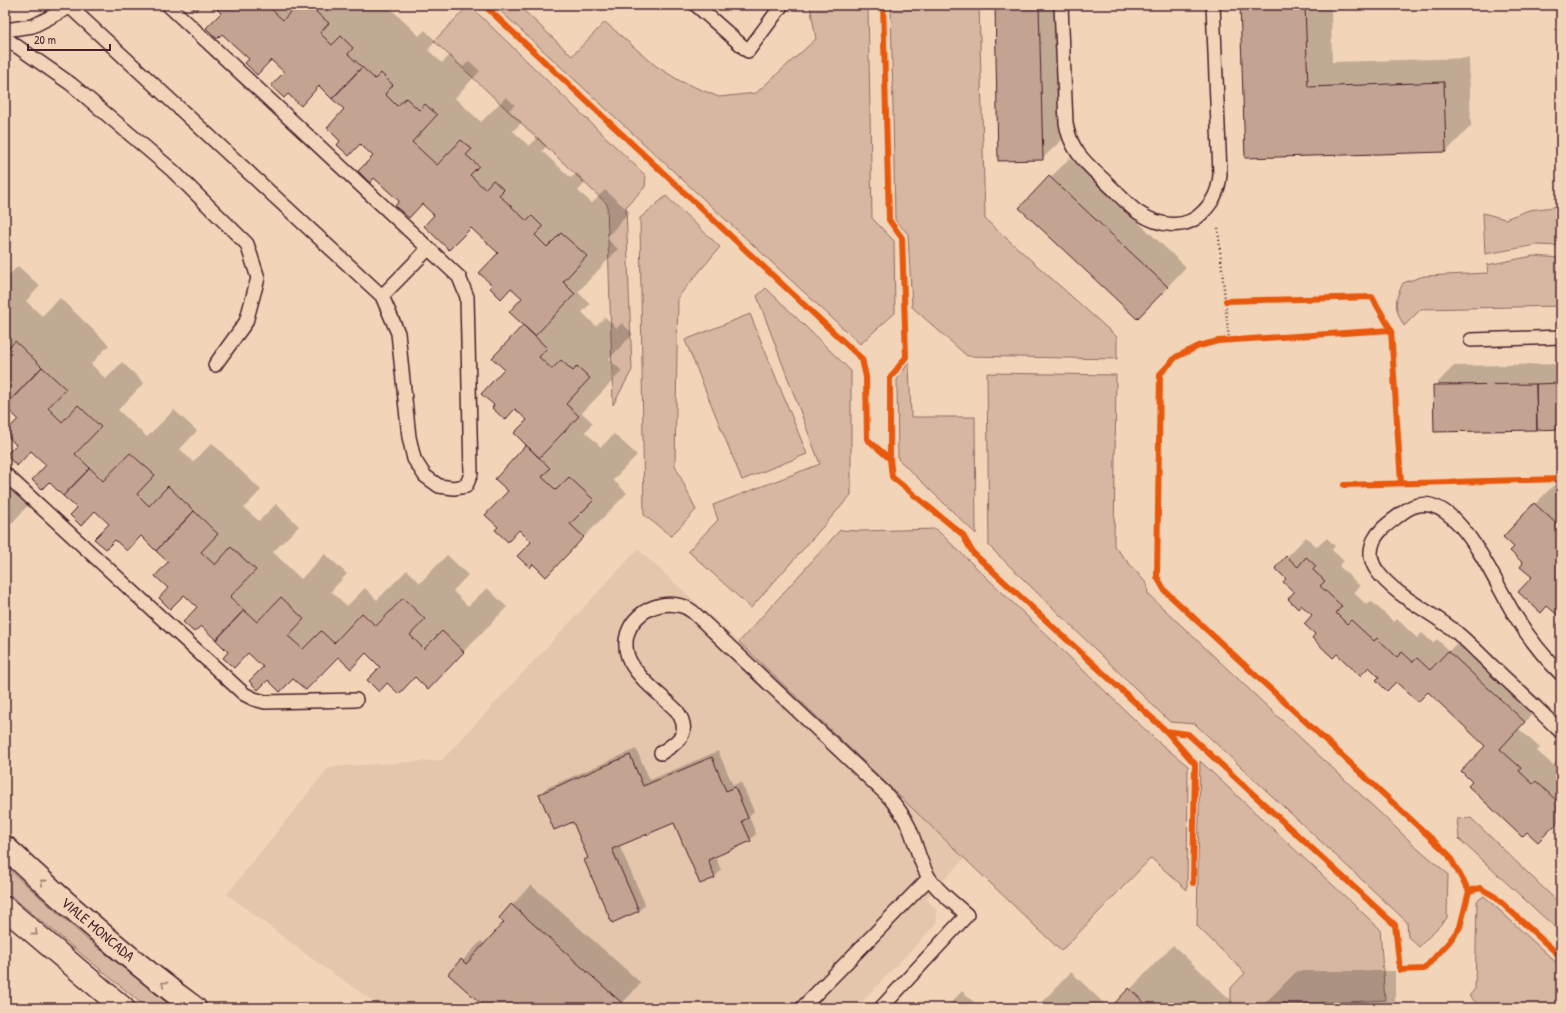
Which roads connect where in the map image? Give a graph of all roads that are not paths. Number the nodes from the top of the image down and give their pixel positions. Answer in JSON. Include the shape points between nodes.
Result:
{"nodes":[{"id":1,"x":168,"y":5,"type":"edge"},
{"id":2,"x":696,"y":5,"type":"edge"},
{"id":3,"x":782,"y":5,"type":"edge"},
{"id":4,"x":1061,"y":5,"type":"edge"},
{"id":5,"x":1213,"y":5,"type":"edge"},
{"id":6,"x":72,"y":6,"type":"edge"},
{"id":7,"x":5,"y":30,"type":"edge"},
{"id":8,"x":5,"y":38,"type":"edge"},
{"id":9,"x":428,"y":249,"type":"junction"},
{"id":10,"x":382,"y":296,"type":"junction"},
{"id":11,"x":1561,"y":337,"type":"edge"},
{"id":12,"x":1471,"y":340,"type":"dead end"},
{"id":13,"x":215,"y":365,"type":"dead end"},
{"id":14,"x":5,"y":474,"type":"edge"},
{"id":15,"x":1561,"y":674,"type":"edge"},
{"id":16,"x":356,"y":700,"type":"dead end"},
{"id":17,"x":1561,"y":732,"type":"edge"},
{"id":18,"x":661,"y":753,"type":"dead end"},
{"id":19,"x":5,"y":847,"type":"edge"},
{"id":20,"x":929,"y":878,"type":"junction"},
{"id":21,"x":5,"y":908,"type":"edge"},
{"id":22,"x":124,"y":1008,"type":"edge"},
{"id":23,"x":195,"y":1008,"type":"edge"},
{"id":24,"x":802,"y":1008,"type":"edge"},
{"id":25,"x":881,"y":1008,"type":"edge"}],
"edges":[{"from":1,"to":9,"type":"lane"},
{"from":2,"to":3,"type":"lane","via":[[748,51]]},
{"from":4,"to":5,"type":"lane","via":[[1066,123],[1070,142],[1082,159],[1138,212],[1162,224],[1175,225],[1198,217],[1215,197],[1219,186]]},
{"from":6,"to":7,"type":"lane","via":[[33,26]]},
{"from":6,"to":10,"type":"lane"},
{"from":8,"to":13,"type":"lane","via":[[83,94],[172,170],[247,244],[258,278],[246,322]]},
{"from":9,"to":10,"type":"lane"},
{"from":9,"to":10,"type":"lane","via":[[458,277],[467,297],[471,474],[466,486],[439,486],[425,476],[414,459],[409,438],[398,333]]},
{"from":11,"to":12,"type":"lane"},
{"from":14,"to":16,"type":"lane","via":[[244,694],[265,702]]},
{"from":15,"to":17,"type":"lane","via":[[1544,658],[1515,616],[1484,562],[1454,518],[1437,507],[1421,504],[1408,508],[1379,532],[1371,548],[1371,561],[1378,572],[1401,594],[1456,632]]},
{"from":18,"to":20,"type":"lane","via":[[678,741],[683,734],[682,718],[635,668],[627,653],[626,638],[637,616],[657,605],[670,604],[684,606],[693,612],[886,794],[903,816]]},
{"from":23,"to":19,"type":"main road","name":"VIALE MONCADA","one_way":true,"via":[[100,932]]},
{"from":20,"to":24,"type":"lane"},
{"from":20,"to":25,"type":"lane","via":[[967,915]]},
{"from":21,"to":22,"type":"main road","one_way":true}]}
